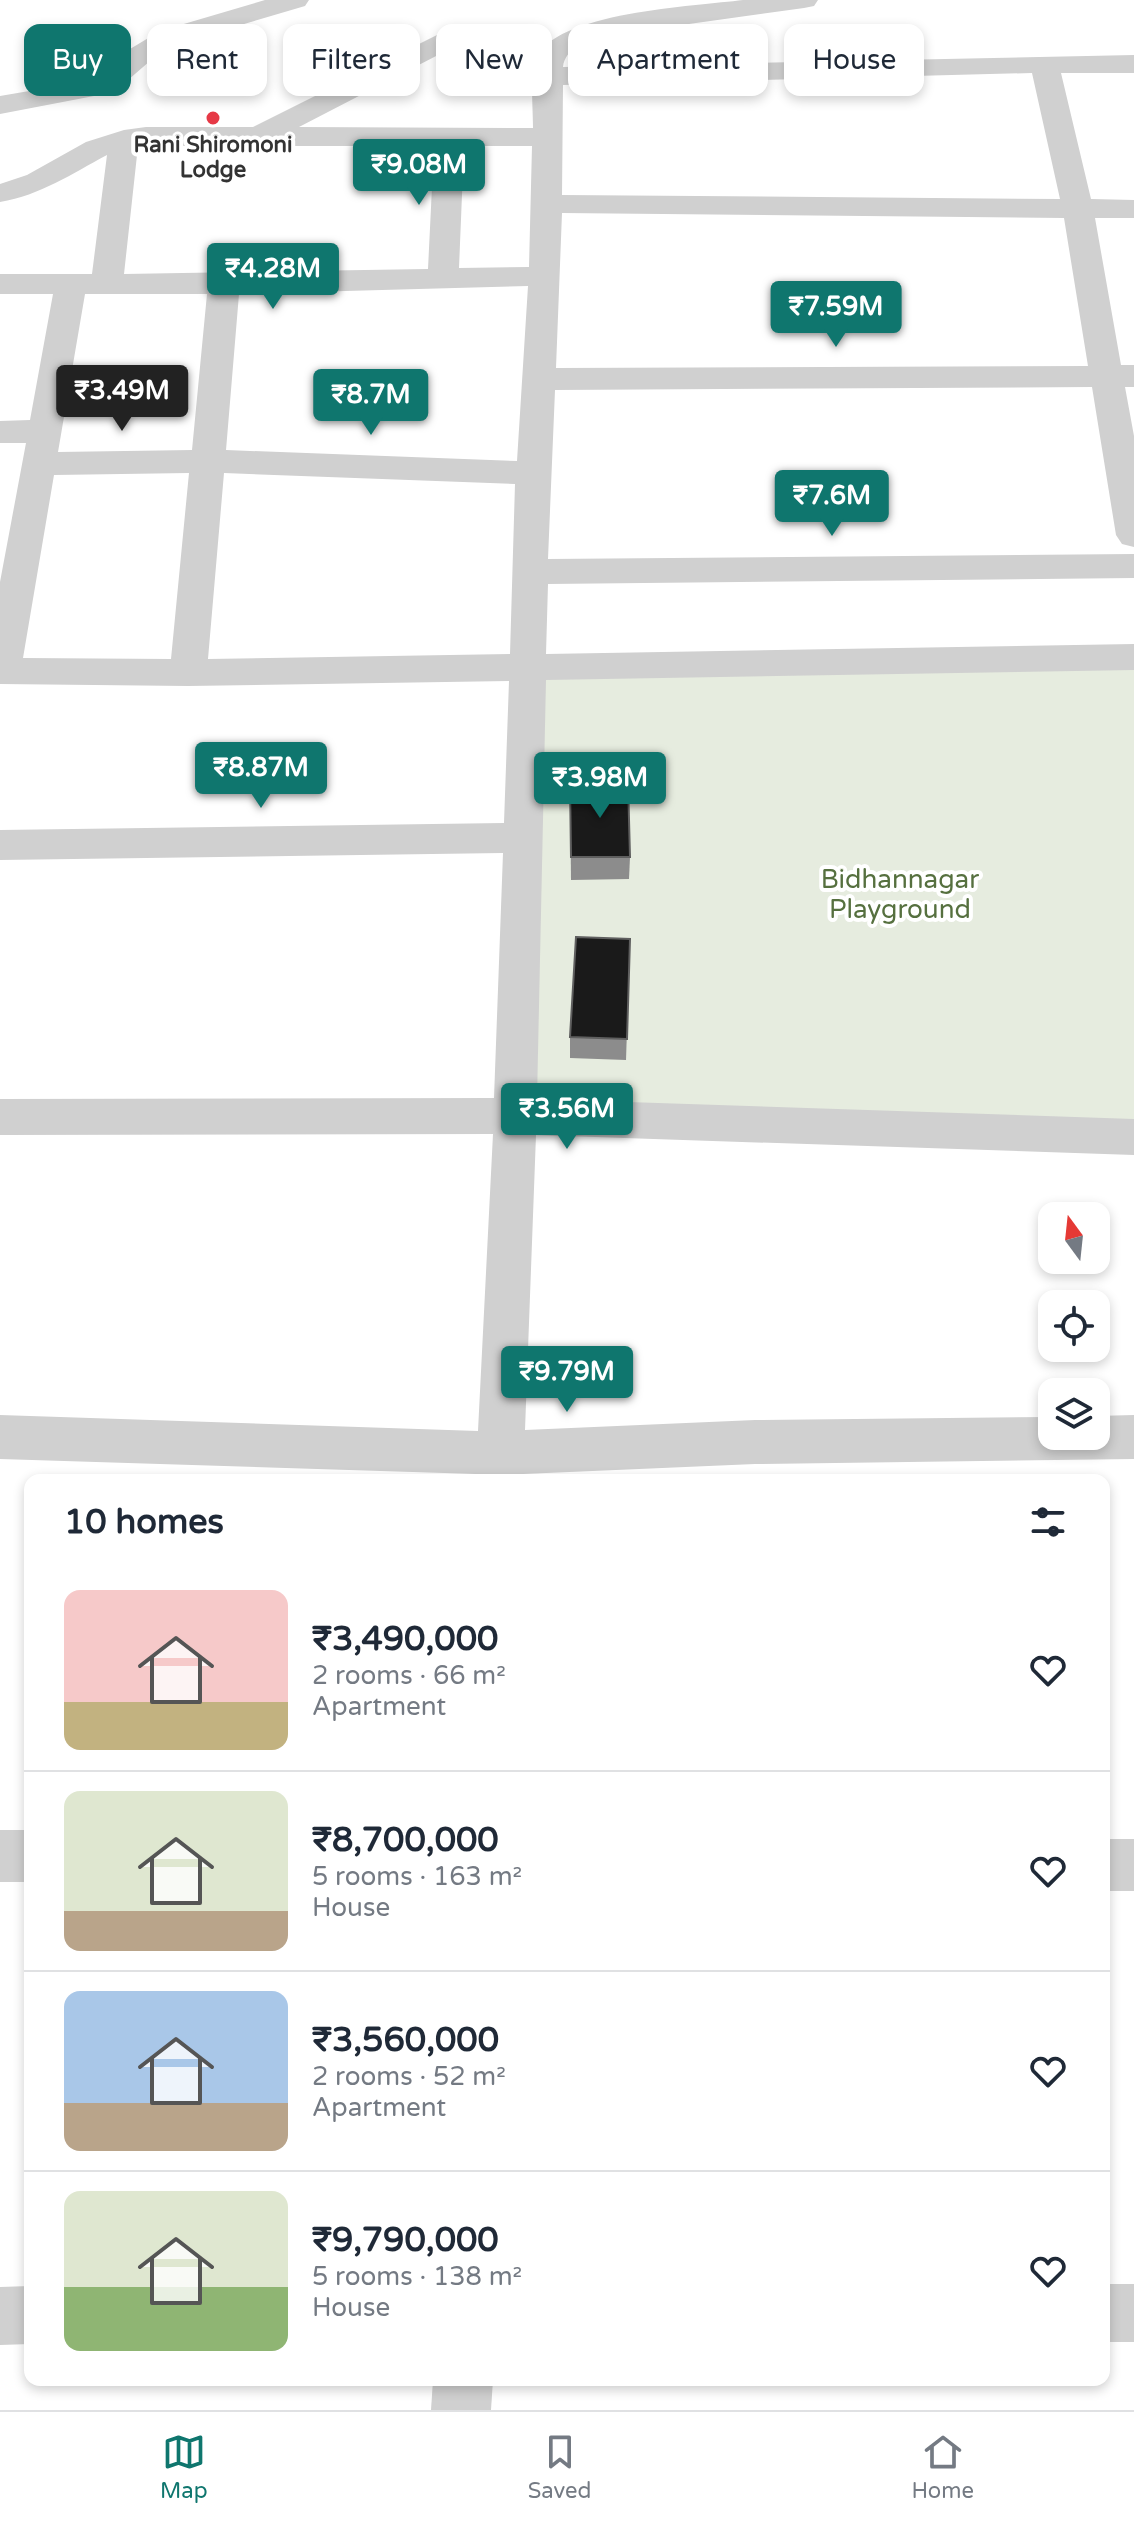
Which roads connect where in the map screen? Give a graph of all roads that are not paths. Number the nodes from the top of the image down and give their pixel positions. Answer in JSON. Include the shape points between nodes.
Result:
{"nodes":[{"id":1,"x":295,"y":0,"type":"edge"},
{"id":2,"x":804,"y":0,"type":"edge"},
{"id":3,"x":436,"y":45,"type":"edge"},
{"id":4,"x":552,"y":55,"type":"edge"},
{"id":5,"x":1044,"y":64,"type":"junction"},
{"id":6,"x":1134,"y":64,"type":"edge"},
{"id":7,"x":552,"y":76,"type":"edge"},
{"id":8,"x":549,"y":96,"type":"edge"},
{"id":9,"x":0,"y":105,"type":"edge"},
{"id":10,"x":257,"y":137,"type":"junction"},
{"id":11,"x":449,"y":137,"type":"junction"},
{"id":12,"x":548,"y":137,"type":"junction"},
{"id":13,"x":124,"y":139,"type":"junction"},
{"id":14,"x":0,"y":193,"type":"edge"},
{"id":15,"x":547,"y":204,"type":"junction"},
{"id":16,"x":1078,"y":209,"type":"junction"},
{"id":17,"x":1134,"y":209,"type":"edge"},
{"id":18,"x":545,"y":276,"type":"junction"},
{"id":19,"x":443,"y":279,"type":"junction"},
{"id":20,"x":0,"y":284,"type":"edge"},
{"id":21,"x":71,"y":284,"type":"junction"},
{"id":22,"x":224,"y":284,"type":"junction"},
{"id":23,"x":107,"y":285,"type":"junction"},
{"id":24,"x":1120,"y":376,"type":"edge"},
{"id":25,"x":538,"y":379,"type":"junction"},
{"id":26,"x":0,"y":432,"type":"edge"},
{"id":27,"x":42,"y":448,"type":"junction"},
{"id":28,"x":207,"y":461,"type":"junction"},
{"id":29,"x":533,"y":473,"type":"junction"},
{"id":30,"x":1134,"y":535,"type":"edge"},
{"id":31,"x":1134,"y":566,"type":"edge"},
{"id":32,"x":530,"y":572,"type":"junction"},
{"id":33,"x":1134,"y":657,"type":"edge"},
{"id":34,"x":528,"y":667,"type":"junction"},
{"id":35,"x":1,"y":671,"type":"edge"},
{"id":36,"x":188,"y":673,"type":"junction"},
{"id":37,"x":524,"y":838,"type":"junction"},
{"id":38,"x":0,"y":845,"type":"edge"},
{"id":39,"x":515,"y":1116,"type":"junction"},
{"id":40,"x":0,"y":1117,"type":"edge"},
{"id":41,"x":1134,"y":1137,"type":"edge"},
{"id":42,"x":0,"y":1437,"type":"edge"},
{"id":43,"x":1134,"y":1437,"type":"edge"},
{"id":44,"x":499,"y":1466,"type":"edge"},
{"id":45,"x":0,"y":1856,"type":"edge"},
{"id":46,"x":24,"y":1856,"type":"edge"},
{"id":47,"x":1110,"y":1865,"type":"edge"},
{"id":48,"x":1134,"y":1865,"type":"edge"},
{"id":49,"x":1110,"y":2313,"type":"edge"},
{"id":50,"x":1134,"y":2313,"type":"edge"},
{"id":51,"x":24,"y":2315,"type":"edge"},
{"id":52,"x":0,"y":2316,"type":"edge"},
{"id":53,"x":463,"y":2386,"type":"edge"},
{"id":54,"x":461,"y":2410,"type":"edge"}],
"edges":[{"from":1,"to":9,"type":"street","via":[[170,37],[118,74],[84,90]]},
{"from":2,"to":4,"type":"street","via":[[602,28],[573,36]]},
{"from":3,"to":10,"type":"street"},
{"from":5,"to":6,"type":"street"},
{"from":5,"to":7,"type":"street"},
{"from":5,"to":16,"type":"street"},
{"from":8,"to":12,"type":"street"},
{"from":10,"to":11,"type":"street"},
{"from":10,"to":13,"type":"street"},
{"from":11,"to":12,"type":"street"},
{"from":11,"to":19,"type":"street"},
{"from":12,"to":15,"type":"street"},
{"from":13,"to":14,"type":"street"},
{"from":13,"to":23,"type":"street"},
{"from":15,"to":16,"type":"street"},
{"from":15,"to":18,"type":"street"},
{"from":16,"to":17,"type":"street"},
{"from":16,"to":24,"type":"street"},
{"from":18,"to":19,"type":"street"},
{"from":18,"to":25,"type":"street"},
{"from":19,"to":22,"type":"street"},
{"from":20,"to":21,"type":"street"},
{"from":21,"to":23,"type":"street"},
{"from":21,"to":27,"type":"street"},
{"from":22,"to":23,"type":"street"},
{"from":22,"to":28,"type":"street"},
{"from":24,"to":25,"type":"street"},
{"from":24,"to":30,"type":"street"},
{"from":25,"to":29,"type":"street"},
{"from":26,"to":27,"type":"street"},
{"from":27,"to":28,"type":"street"},
{"from":27,"to":35,"type":"street"},
{"from":28,"to":29,"type":"street"},
{"from":28,"to":36,"type":"street"},
{"from":29,"to":32,"type":"street"},
{"from":31,"to":32,"type":"street"},
{"from":32,"to":34,"type":"street"},
{"from":33,"to":34,"type":"street"},
{"from":34,"to":36,"type":"street"},
{"from":34,"to":37,"type":"street"},
{"from":35,"to":36,"type":"street"},
{"from":37,"to":38,"type":"street"},
{"from":37,"to":39,"type":"street"},
{"from":39,"to":40,"type":"street"},
{"from":39,"to":41,"type":"street"},
{"from":39,"to":44,"type":"street"},
{"from":42,"to":44,"type":"street"},
{"from":43,"to":44,"type":"street","via":[[755,1442]]},
{"from":45,"to":46,"type":"street"},
{"from":47,"to":48,"type":"street"},
{"from":49,"to":50,"type":"street"},
{"from":51,"to":52,"type":"street"},
{"from":53,"to":54,"type":"street"}]}
